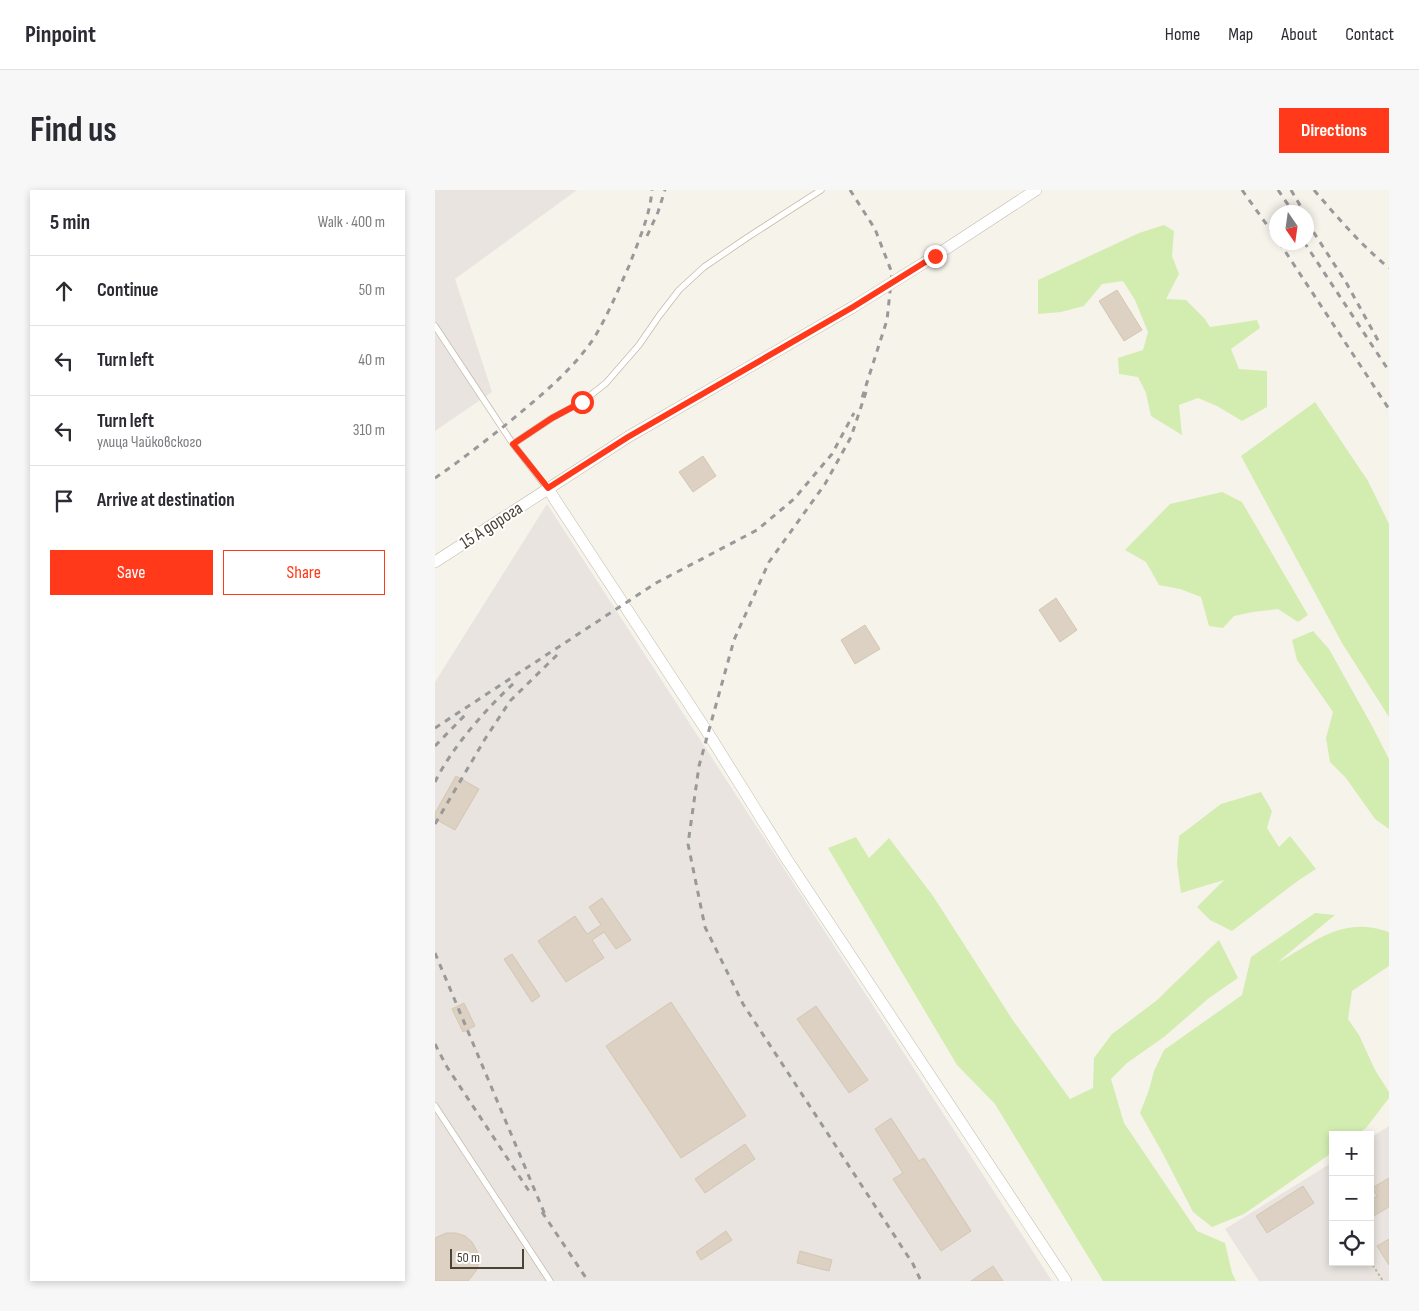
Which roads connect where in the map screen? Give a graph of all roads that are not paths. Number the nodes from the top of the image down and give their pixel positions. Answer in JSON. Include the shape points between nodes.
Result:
{"nodes":[{"id":1,"x":821,"y":190,"type":"edge"},
{"id":2,"x":1036,"y":190,"type":"edge"},
{"id":3,"x":435,"y":326,"type":"edge"},
{"id":4,"x":513,"y":444,"type":"junction"},
{"id":5,"x":548,"y":488,"type":"junction"},
{"id":6,"x":435,"y":562,"type":"edge"},
{"id":7,"x":435,"y":1106,"type":"edge"},
{"id":8,"x":550,"y":1281,"type":"edge"},
{"id":9,"x":1066,"y":1281,"type":"edge"}],
"edges":[{"from":1,"to":4,"type":"lane","via":[[704,268],[679,290],[639,346],[606,383],[582,402]]},
{"from":2,"to":5,"type":"street","name":"15 А дорога","bridge":true,"via":[[853,307],[628,437]]},
{"from":3,"to":4,"type":"lane"},
{"from":4,"to":5,"type":"lane"},
{"from":5,"to":6,"type":"street","name":"15 А дорога"},
{"from":5,"to":9,"type":"street"},
{"from":7,"to":8,"type":"lane"}]}
